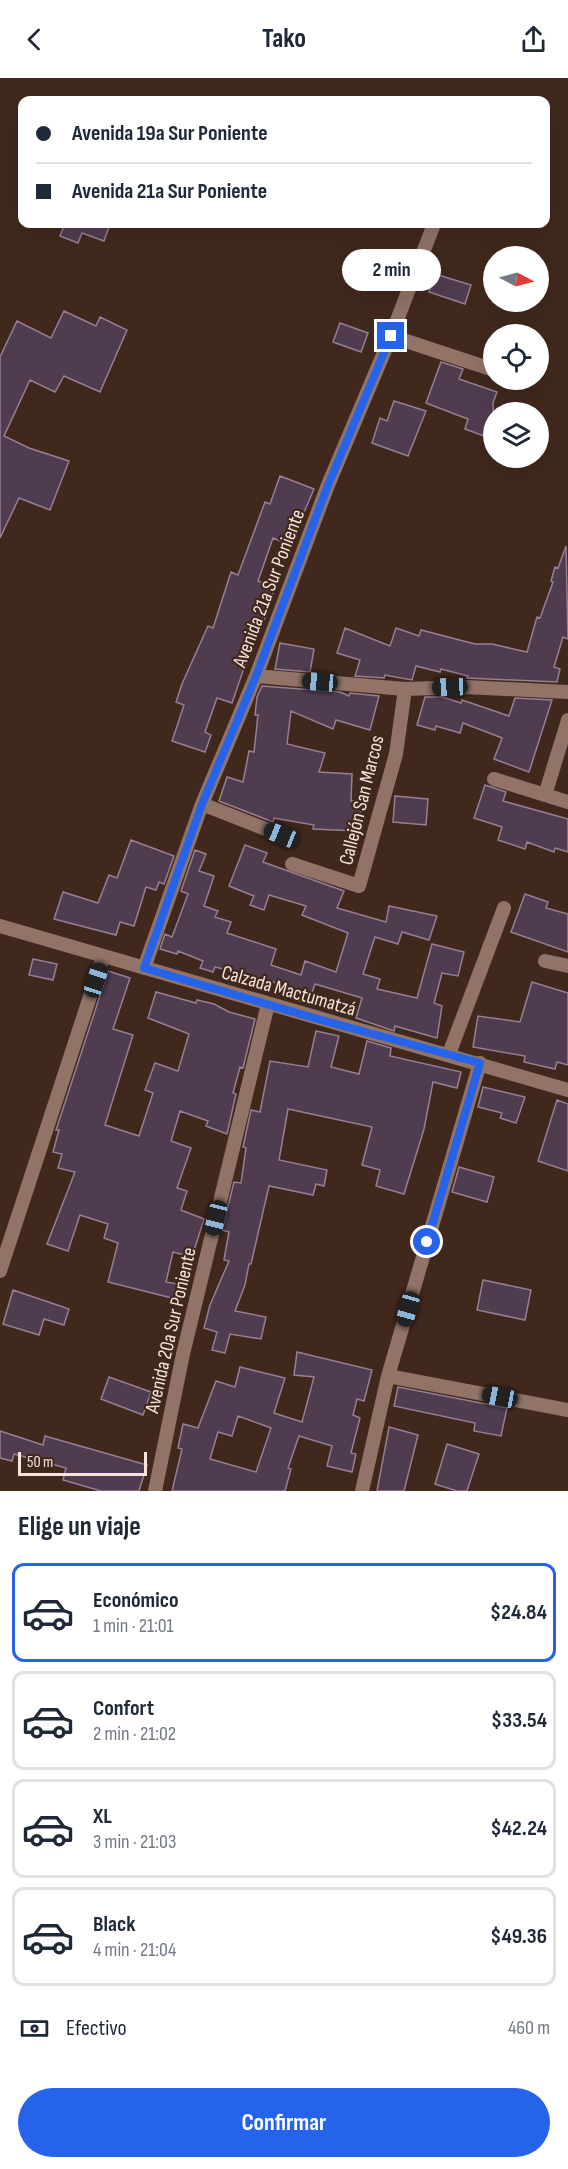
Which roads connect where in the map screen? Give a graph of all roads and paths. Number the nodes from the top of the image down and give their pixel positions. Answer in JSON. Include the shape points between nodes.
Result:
{"nodes":[{"id":1,"x":432,"y":228,"type":"edge"},
{"id":2,"x":391,"y":336,"type":"junction"},
{"id":3,"x":483,"y":366,"type":"edge"},
{"id":4,"x":256,"y":676,"type":"junction"},
{"id":5,"x":405,"y":689,"type":"junction"},
{"id":6,"x":568,"y":692,"type":"edge"},
{"id":7,"x":568,"y":720,"type":"edge"},
{"id":8,"x":494,"y":779,"type":"dead end"},
{"id":9,"x":544,"y":795,"type":"junction"},
{"id":10,"x":568,"y":802,"type":"edge"},
{"id":11,"x":202,"y":804,"type":"junction"},
{"id":12,"x":281,"y":835,"type":"dead end"},
{"id":13,"x":292,"y":864,"type":"dead end"},
{"id":14,"x":504,"y":908,"type":"dead end"},
{"id":15,"x":0,"y":926,"type":"edge"},
{"id":16,"x":103,"y":957,"type":"junction"},
{"id":17,"x":545,"y":961,"type":"dead end"},
{"id":18,"x":568,"y":966,"type":"edge"},
{"id":19,"x":144,"y":968,"type":"junction"},
{"id":20,"x":268,"y":1004,"type":"junction"},
{"id":21,"x":449,"y":1054,"type":"junction"},
{"id":22,"x":480,"y":1063,"type":"junction"},
{"id":23,"x":568,"y":1090,"type":"edge"},
{"id":24,"x":0,"y":1271,"type":"edge"},
{"id":25,"x":388,"y":1376,"type":"junction"},
{"id":26,"x":568,"y":1410,"type":"edge"},
{"id":27,"x":155,"y":1491,"type":"edge"},
{"id":28,"x":362,"y":1491,"type":"edge"}],
"edges":[{"from":1,"to":2,"type":"street","name":"Avenida 21a Sur Poniente"},
{"from":2,"to":3,"type":"street"},
{"from":2,"to":4,"type":"street","name":"Avenida 21a Sur Poniente","via":[[328,485]]},
{"from":4,"to":5,"type":"street"},
{"from":4,"to":11,"type":"street","name":"Avenida 21a Sur Poniente"},
{"from":5,"to":6,"type":"street","via":[[465,687]]},
{"from":5,"to":13,"type":"street","name":"Callejón San Marcos","via":[[396,754],[359,886]]},
{"from":7,"to":9,"type":"street"},
{"from":8,"to":9,"type":"street"},
{"from":9,"to":10,"type":"street"},
{"from":11,"to":12,"type":"street"},
{"from":11,"to":19,"type":"street","name":"Avenida 21a Sur Poniente"},
{"from":14,"to":21,"type":"street"},
{"from":15,"to":16,"type":"street","name":"Calzada Mactumatzá"},
{"from":16,"to":19,"type":"street","name":"Calzada Mactumatzá"},
{"from":16,"to":24,"type":"street"},
{"from":17,"to":18,"type":"street"},
{"from":19,"to":20,"type":"street","name":"Calzada Mactumatzá"},
{"from":20,"to":21,"type":"street","name":"Calzada Mactumatzá"},
{"from":20,"to":27,"type":"street","name":"Avenida 20a Sur Poniente","via":[[183,1354]]},
{"from":21,"to":22,"type":"street","name":"Calzada Mactumatzá"},
{"from":22,"to":23,"type":"street","name":"Calzada Mactumatzá"},
{"from":22,"to":25,"type":"street"},
{"from":25,"to":26,"type":"street"},
{"from":25,"to":28,"type":"street"}]}
